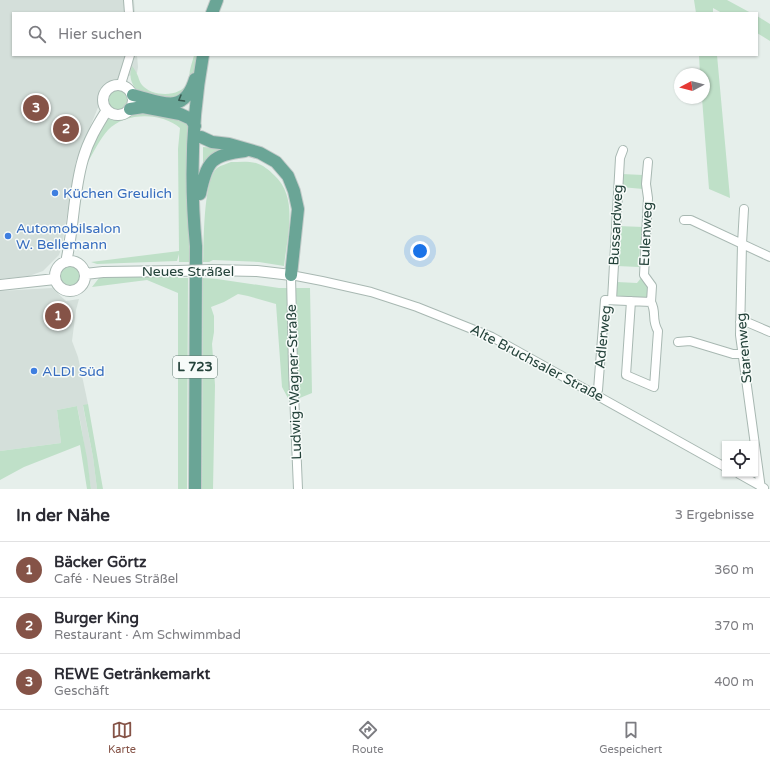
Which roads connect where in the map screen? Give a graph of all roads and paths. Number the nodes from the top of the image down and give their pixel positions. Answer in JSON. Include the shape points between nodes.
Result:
{"nodes":[{"id":1,"x":128,"y":0,"type":"edge"},
{"id":2,"x":129,"y":12,"type":"edge"},
{"id":3,"x":130,"y":56,"type":"edge"},
{"id":4,"x":203,"y":56,"type":"edge"},
{"id":5,"x":209,"y":56,"type":"edge"},
{"id":6,"x":200,"y":73,"type":"junction"},
{"id":7,"x":121,"y":84,"type":"junction"},
{"id":8,"x":133,"y":95,"type":"junction"},
{"id":9,"x":130,"y":109,"type":"junction"},
{"id":10,"x":107,"y":110,"type":"junction"},
{"id":11,"x":195,"y":126,"type":"junction"},
{"id":12,"x":201,"y":137,"type":"junction"},
{"id":13,"x":251,"y":150,"type":"junction"},
{"id":14,"x":623,"y":150,"type":"dead end"},
{"id":15,"x":648,"y":162,"type":"dead end"},
{"id":16,"x":200,"y":194,"type":"junction"},
{"id":17,"x":744,"y":209,"type":"dead end"},
{"id":18,"x":684,"y":220,"type":"dead end"},
{"id":19,"x":71,"y":236,"type":"junction"},
{"id":20,"x":742,"y":244,"type":"junction"},
{"id":21,"x":196,"y":246,"type":"junction"},
{"id":22,"x":770,"y":257,"type":"edge"},
{"id":23,"x":66,"y":262,"type":"junction"},
{"id":24,"x":76,"y":263,"type":"junction"},
{"id":25,"x":85,"y":274,"type":"junction"},
{"id":26,"x":291,"y":275,"type":"junction"},
{"id":27,"x":55,"y":278,"type":"junction"},
{"id":28,"x":0,"y":285,"type":"edge"},
{"id":29,"x":612,"y":300,"type":"junction"},
{"id":30,"x":631,"y":301,"type":"junction"},
{"id":31,"x":651,"y":302,"type":"junction"},
{"id":32,"x":740,"y":322,"type":"junction"},
{"id":33,"x":770,"y":332,"type":"edge"},
{"id":34,"x":678,"y":342,"type":"dead end"},
{"id":35,"x":743,"y":354,"type":"junction"},
{"id":36,"x":596,"y":394,"type":"junction"},
{"id":37,"x":722,"y":464,"type":"edge"},
{"id":38,"x":743,"y":477,"type":"edge"},
{"id":39,"x":763,"y":488,"type":"edge"},
{"id":40,"x":195,"y":489,"type":"edge"},
{"id":41,"x":298,"y":489,"type":"edge"}],
"edges":[{"from":1,"to":2,"type":"street"},
{"from":3,"to":7,"type":"street"},
{"from":4,"to":6,"type":"main road","number":"L 723"},
{"from":5,"to":12,"type":"main road","number":"L 723"},
{"from":6,"to":8,"type":"main road","one_way":true,"via":[[189,94],[176,103],[157,102]]},
{"from":6,"to":11,"type":"main road","number":"L 723"},
{"from":7,"to":8,"type":"street"},
{"from":7,"to":10,"type":"street","via":[[110,86],[103,95],[103,103]]},
{"from":8,"to":9,"type":"street"},
{"from":9,"to":10,"type":"street","via":[[117,115]]},
{"from":9,"to":11,"type":"main road","via":[[143,107],[180,114],[191,119]]},
{"from":10,"to":19,"type":"street","via":[[93,134],[83,159]]},
{"from":11,"to":21,"type":"main road","number":"L 723","via":[[193,166]]},
{"from":12,"to":13,"type":"main road","via":[[212,142]]},
{"from":12,"to":16,"type":"main road","number":"L 723"},
{"from":13,"to":16,"type":"main road","via":[[227,153],[210,163],[203,178]]},
{"from":13,"to":26,"type":"main road","via":[[276,162],[288,176],[294,191],[298,209]]},
{"from":14,"to":29,"type":"street","name":"Bussardweg","via":[[620,158]]},
{"from":15,"to":31,"type":"street","name":"Eulenweg","via":[[644,276],[652,286]]},
{"from":16,"to":21,"type":"main road","number":"L 723"},
{"from":17,"to":20,"type":"street","name":"Starenweg"},
{"from":18,"to":20,"type":"street","via":[[691,220]]},
{"from":19,"to":23,"type":"street"},
{"from":19,"to":24,"type":"street"},
{"from":20,"to":22,"type":"street"},
{"from":20,"to":32,"type":"street","name":"Starenweg"},
{"from":21,"to":40,"type":"main road","number":"L 723"},
{"from":23,"to":24,"type":"street"},
{"from":23,"to":27,"type":"street","via":[[57,268]]},
{"from":24,"to":25,"type":"street","via":[[82,267]]},
{"from":25,"to":26,"type":"street","name":"Neues Sträßel","bridge":true,"via":[[210,270]]},
{"from":25,"to":27,"type":"street","via":[[82,285],[70,292],[60,288]]},
{"from":26,"to":36,"type":"street","name":"Alte Bruchsaler Straße","via":[[371,292],[456,322],[492,337]]},
{"from":26,"to":41,"type":"street","name":"Ludwig-Wagner-Straße","via":[[292,369]]},
{"from":27,"to":28,"type":"street"},
{"from":29,"to":30,"type":"street","name":"Adlerweg"},
{"from":29,"to":36,"type":"street","name":"Adlerweg","via":[[605,300]]},
{"from":30,"to":31,"type":"street","name":"Adlerweg"},
{"from":30,"to":31,"type":"street","name":"Eulenweg","via":[[626,375],[654,387],[658,331],[654,324],[655,308]]},
{"from":32,"to":33,"type":"street"},
{"from":32,"to":35,"type":"street","name":"Starenweg"},
{"from":34,"to":35,"type":"street","via":[[690,341],[733,354]]},
{"from":35,"to":39,"type":"street","name":"Starenweg"},
{"from":36,"to":37,"type":"street","name":"Alte Bruchsaler Straße"},
{"from":38,"to":39,"type":"street"}]}
